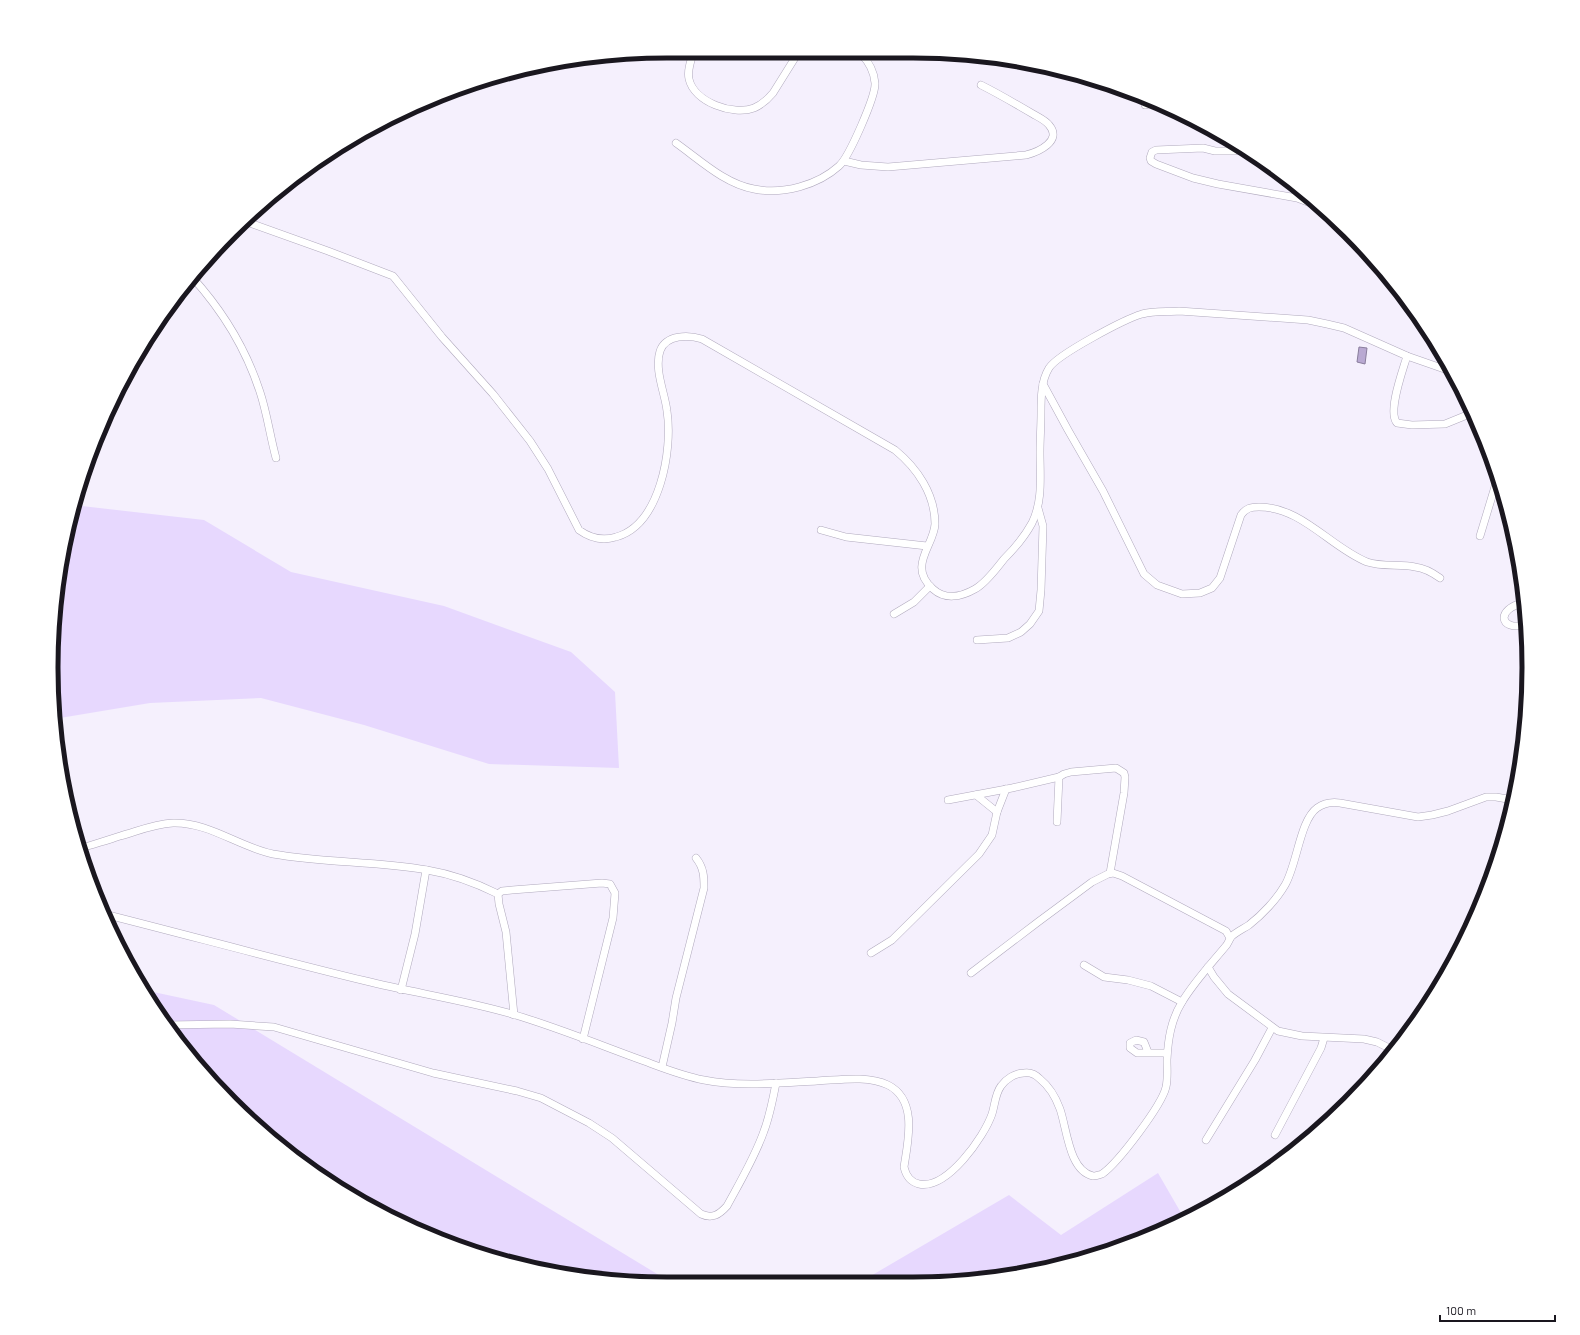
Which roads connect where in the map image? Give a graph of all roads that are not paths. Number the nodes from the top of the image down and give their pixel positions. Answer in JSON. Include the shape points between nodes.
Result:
{"nodes":[{"id":1,"x":693,"y":58,"type":"edge"},
{"id":2,"x":795,"y":58,"type":"edge"},
{"id":3,"x":864,"y":58,"type":"edge"},
{"id":4,"x":981,"y":85,"type":"dead end"},
{"id":5,"x":676,"y":143,"type":"dead end"},
{"id":6,"x":1235,"y":151,"type":"edge"},
{"id":7,"x":844,"y":161,"type":"junction"},
{"id":8,"x":1305,"y":201,"type":"edge"},
{"id":9,"x":251,"y":223,"type":"edge"},
{"id":10,"x":196,"y":282,"type":"edge"},
{"id":11,"x":1407,"y":356,"type":"junction"},
{"id":12,"x":1443,"y":369,"type":"edge"},
{"id":13,"x":1043,"y":384,"type":"junction"},
{"id":14,"x":1467,"y":415,"type":"edge"},
{"id":15,"x":276,"y":458,"type":"dead end"},
{"id":16,"x":1495,"y":488,"type":"edge"},
{"id":17,"x":1038,"y":508,"type":"junction"},
{"id":18,"x":821,"y":530,"type":"dead end"},
{"id":19,"x":1480,"y":536,"type":"dead end"},
{"id":20,"x":927,"y":546,"type":"junction"},
{"id":21,"x":1440,"y":578,"type":"dead end"},
{"id":22,"x":930,"y":586,"type":"junction"},
{"id":23,"x":1519,"y":604,"type":"edge"},
{"id":24,"x":894,"y":614,"type":"dead end"},
{"id":25,"x":1521,"y":626,"type":"edge"},
{"id":26,"x":977,"y":640,"type":"dead end"},
{"id":27,"x":1059,"y":776,"type":"junction"},
{"id":28,"x":1006,"y":789,"type":"junction"},
{"id":29,"x":976,"y":795,"type":"junction"},
{"id":30,"x":1507,"y":799,"type":"edge"},
{"id":31,"x":948,"y":800,"type":"dead end"},
{"id":32,"x":997,"y":812,"type":"junction"},
{"id":33,"x":1056,"y":822,"type":"dead end"},
{"id":34,"x":85,"y":847,"type":"edge"},
{"id":35,"x":696,"y":858,"type":"dead end"},
{"id":36,"x":426,"y":870,"type":"junction"},
{"id":37,"x":1110,"y":873,"type":"junction"},
{"id":38,"x":498,"y":894,"type":"junction"},
{"id":39,"x":111,"y":916,"type":"edge"},
{"id":40,"x":1230,"y":938,"type":"junction"},
{"id":41,"x":871,"y":953,"type":"dead end"},
{"id":42,"x":1084,"y":965,"type":"dead end"},
{"id":43,"x":1208,"y":967,"type":"junction"},
{"id":44,"x":971,"y":973,"type":"dead end"},
{"id":45,"x":402,"y":990,"type":"junction"},
{"id":46,"x":1182,"y":1002,"type":"junction"},
{"id":47,"x":514,"y":1015,"type":"junction"},
{"id":48,"x":174,"y":1025,"type":"edge"},
{"id":49,"x":1272,"y":1028,"type":"junction"},
{"id":50,"x":1324,"y":1038,"type":"junction"},
{"id":51,"x":583,"y":1039,"type":"junction"},
{"id":52,"x":1389,"y":1048,"type":"edge"},
{"id":53,"x":1148,"y":1052,"type":"dead end"},
{"id":54,"x":1167,"y":1053,"type":"junction"},
{"id":55,"x":662,"y":1067,"type":"junction"},
{"id":56,"x":776,"y":1083,"type":"junction"},
{"id":57,"x":1275,"y":1135,"type":"dead end"},
{"id":58,"x":1206,"y":1140,"type":"dead end"}],
"edges":[{"from":1,"to":2,"type":"street","via":[[689,75],[694,89],[716,105],[738,111],[753,108],[768,99]]},
{"from":3,"to":7,"type":"street","via":[[872,68],[875,83],[873,97]]},
{"from":4,"to":7,"type":"street","via":[[1044,120],[1052,130],[1049,144],[1026,155],[888,167]]},
{"from":5,"to":7,"type":"street","via":[[723,176],[741,185],[760,190],[798,188],[831,172]]},
{"from":6,"to":8,"type":"street","via":[[1203,148],[1156,150],[1150,158],[1156,164],[1193,178]]},
{"from":9,"to":20,"type":"street","via":[[393,276],[530,441],[580,530],[587,536],[610,539],[619,537],[630,531],[649,509],[660,482],[669,441],[659,365],[661,350],[671,340],[692,336],[702,339],[895,450],[906,459],[919,474],[932,506],[935,526]]},
{"from":10,"to":15,"type":"street","via":[[232,329],[252,368]]},
{"from":11,"to":12,"type":"street"},
{"from":11,"to":13,"type":"street","via":[[1344,328],[1308,320],[1161,312],[1142,314],[1072,349],[1049,368]]},
{"from":11,"to":14,"type":"street","via":[[1394,405],[1393,416],[1397,423],[1412,426],[1439,425]]},
{"from":13,"to":17,"type":"street","via":[[1041,487]]},
{"from":13,"to":21,"type":"street","via":[[1103,491],[1144,574],[1157,586],[1182,594],[1200,593],[1212,588],[1220,578],[1241,515],[1246,509],[1255,507],[1272,508],[1299,518],[1367,562],[1417,567]]},
{"from":16,"to":19,"type":"street"},
{"from":17,"to":22,"type":"street","via":[[1032,523],[1010,554],[976,588],[957,596],[942,595]]},
{"from":17,"to":26,"type":"street","via":[[1043,526],[1039,611],[1021,632],[1008,638]]},
{"from":18,"to":20,"type":"street","via":[[846,537]]},
{"from":20,"to":22,"type":"street","via":[[922,567],[923,575]]},
{"from":22,"to":24,"type":"street","via":[[914,602]]},
{"from":23,"to":25,"type":"street","via":[[1508,608],[1504,618],[1511,626]]},
{"from":27,"to":28,"type":"street"},
{"from":27,"to":33,"type":"street"},
{"from":27,"to":37,"type":"street","via":[[1071,772],[1116,768],[1124,773],[1124,793]]},
{"from":28,"to":29,"type":"street"},
{"from":28,"to":32,"type":"street"},
{"from":29,"to":31,"type":"street"},
{"from":29,"to":32,"type":"street"},
{"from":30,"to":40,"type":"street","via":[[1486,797],[1448,812],[1418,817],[1340,803],[1331,802],[1321,806],[1311,814],[1305,826],[1285,886],[1249,925]]},
{"from":32,"to":41,"type":"street","via":[[992,835],[979,854],[892,940]]},
{"from":34,"to":36,"type":"street","via":[[158,824],[174,823],[198,826],[271,853]]},
{"from":35,"to":55,"type":"street","via":[[703,870],[704,888],[676,998]]},
{"from":36,"to":38,"type":"street","via":[[476,884]]},
{"from":36,"to":45,"type":"street"},
{"from":37,"to":40,"type":"street","via":[[1122,876],[1226,930]]},
{"from":37,"to":44,"type":"street","via":[[1066,901]]},
{"from":38,"to":47,"type":"street","via":[[506,932]]},
{"from":38,"to":51,"type":"street","via":[[506,890],[602,883],[613,887],[616,896],[613,918]]},
{"from":39,"to":45,"type":"street"},
{"from":40,"to":43,"type":"street"},
{"from":42,"to":46,"type":"street","via":[[1104,977],[1151,986]]},
{"from":43,"to":46,"type":"street"},
{"from":43,"to":49,"type":"street","via":[[1228,994]]},
{"from":45,"to":47,"type":"street"},
{"from":46,"to":54,"type":"street","via":[[1171,1027]]},
{"from":47,"to":51,"type":"street"},
{"from":48,"to":56,"type":"street","via":[[230,1024],[274,1027],[433,1073],[541,1098],[612,1138],[706,1216],[715,1216],[722,1212],[730,1200],[764,1132]]},
{"from":49,"to":50,"type":"street","via":[[1289,1034]]},
{"from":49,"to":58,"type":"street"},
{"from":50,"to":52,"type":"street","via":[[1364,1039]]},
{"from":50,"to":57,"type":"street"},
{"from":51,"to":55,"type":"street"},
{"from":53,"to":54,"type":"street"},
{"from":54,"to":56,"type":"street","via":[[1166,1085],[1156,1109],[1110,1167],[1093,1176],[1083,1172],[1075,1160],[1054,1096],[1039,1077],[1030,1073],[1016,1074],[1002,1084],[987,1125],[964,1159],[942,1178],[920,1184],[913,1182],[905,1174],[908,1110],[898,1092],[869,1080]]},
{"from":55,"to":56,"type":"street","via":[[702,1080],[721,1083]]}]}
